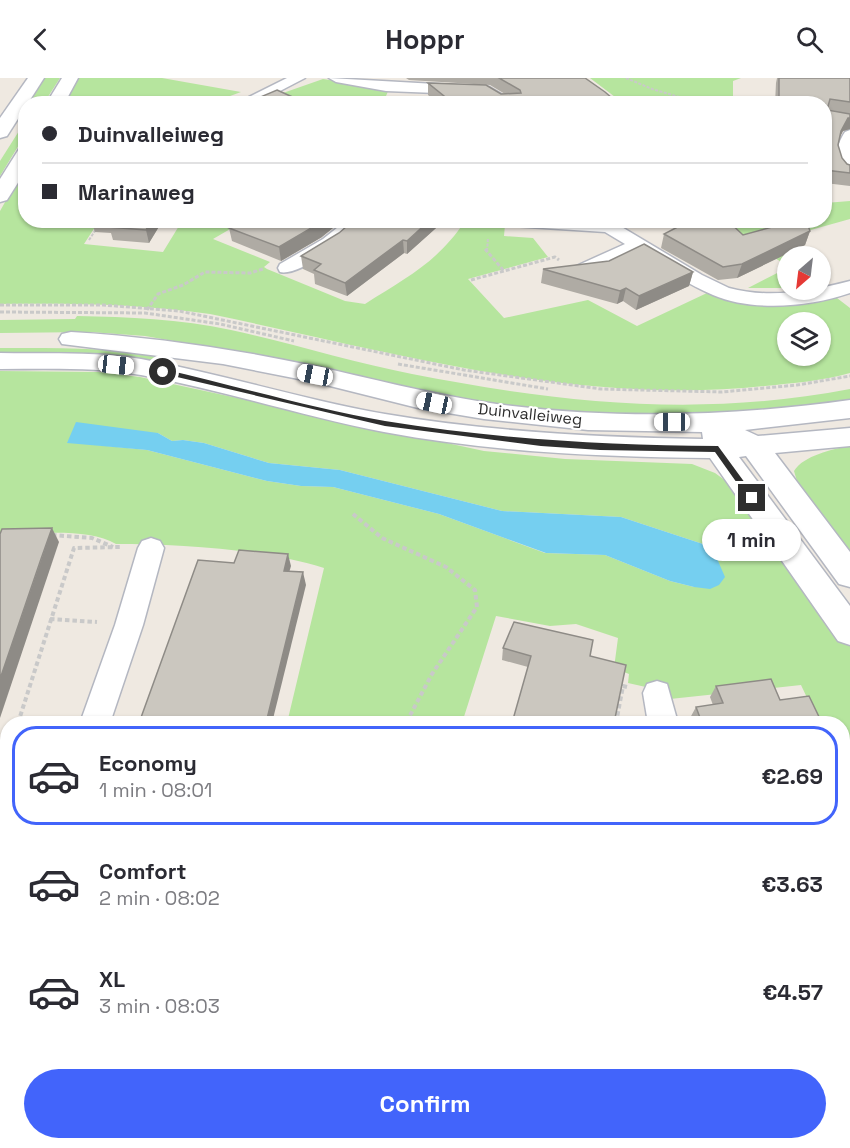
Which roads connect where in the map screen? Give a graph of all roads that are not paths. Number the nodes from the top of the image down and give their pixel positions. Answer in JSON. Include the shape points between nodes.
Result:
{"nodes":[{"id":1,"x":36,"y":78,"type":"edge"},
{"id":2,"x":70,"y":78,"type":"edge"},
{"id":3,"x":298,"y":78,"type":"edge"},
{"id":4,"x":336,"y":78,"type":"edge"},
{"id":5,"x":486,"y":85,"type":"edge"},
{"id":6,"x":24,"y":96,"type":"edge"},
{"id":7,"x":60,"y":96,"type":"edge"},
{"id":8,"x":259,"y":96,"type":"edge"},
{"id":9,"x":501,"y":96,"type":"edge"},
{"id":10,"x":18,"y":105,"type":"edge"},
{"id":11,"x":848,"y":126,"type":"edge"},
{"id":12,"x":0,"y":132,"type":"edge"},
{"id":13,"x":18,"y":166,"type":"edge"},
{"id":14,"x":850,"y":173,"type":"edge"},
{"id":15,"x":0,"y":196,"type":"edge"},
{"id":16,"x":348,"y":228,"type":"edge"},
{"id":17,"x":614,"y":228,"type":"edge"},
{"id":18,"x":637,"y":245,"type":"junction"},
{"id":19,"x":287,"y":268,"type":"road end"},
{"id":20,"x":581,"y":271,"type":"edge"},
{"id":21,"x":850,"y":287,"type":"edge"},
{"id":22,"x":0,"y":340,"type":"edge"},
{"id":23,"x":0,"y":361,"type":"edge"},
{"id":24,"x":850,"y":409,"type":"edge"},
{"id":25,"x":717,"y":436,"type":"junction"},
{"id":26,"x":850,"y":437,"type":"edge"},
{"id":27,"x":754,"y":446,"type":"junction"},
{"id":28,"x":151,"y":548,"type":"road end"},
{"id":29,"x":850,"y":575,"type":"edge"},
{"id":30,"x":850,"y":631,"type":"edge"},
{"id":31,"x":657,"y":693,"type":"dead end"},
{"id":32,"x":97,"y":716,"type":"edge"},
{"id":33,"x":662,"y":716,"type":"edge"}],
"edges":[{"from":1,"to":6,"type":"street"},
{"from":2,"to":7,"type":"street"},
{"from":3,"to":8,"type":"street"},
{"from":4,"to":5,"type":"street","via":[[386,87]]},
{"from":5,"to":9,"type":"street"},
{"from":10,"to":12,"type":"street"},
{"from":11,"to":14,"type":"street","via":[[842,152]]},
{"from":13,"to":15,"type":"street"},
{"from":16,"to":19,"type":"street"},
{"from":17,"to":18,"type":"street"},
{"from":18,"to":20,"type":"street"},
{"from":18,"to":21,"type":"street","via":[[695,279],[740,297],[794,298]]},
{"from":22,"to":25,"type":"street","name":"Duinvalleiweg","via":[[65,339],[153,345],[304,372],[434,403],[628,422]]},
{"from":23,"to":25,"type":"street","name":"Duinvalleiweg","via":[[140,367],[385,423],[522,441],[611,448]]},
{"from":24,"to":25,"type":"street","name":"Duinvalleiweg","via":[[763,421]]},
{"from":25,"to":27,"type":"street","name":"Duinvalleiweg"},
{"from":25,"to":30,"type":"street"},
{"from":26,"to":27,"type":"street","name":"Duinvalleiweg"},
{"from":27,"to":29,"type":"street"},
{"from":28,"to":32,"type":"street"},
{"from":31,"to":33,"type":"street"}]}
